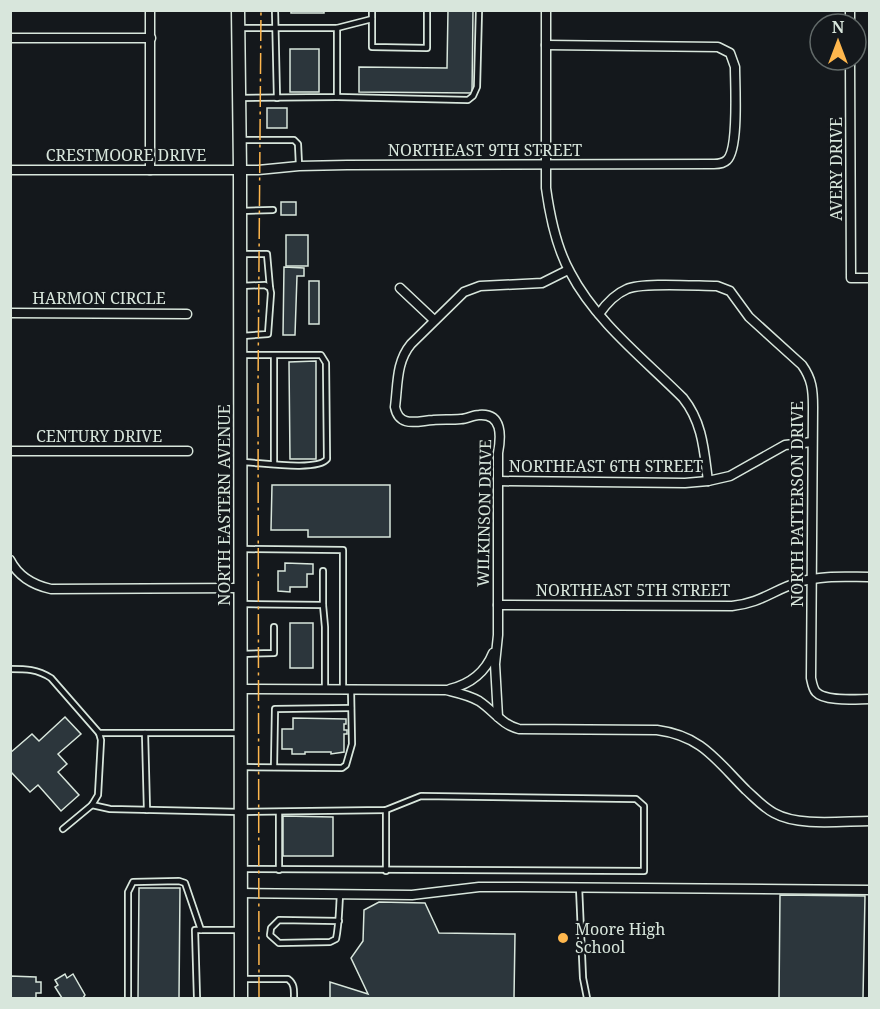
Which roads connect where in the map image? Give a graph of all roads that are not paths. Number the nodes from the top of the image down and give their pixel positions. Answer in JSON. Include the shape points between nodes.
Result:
{"nodes":[{"id":1,"x":150,"y":10,"type":"edge"},
{"id":2,"x":238,"y":10,"type":"edge"},
{"id":3,"x":275,"y":10,"type":"edge"},
{"id":4,"x":372,"y":10,"type":"edge"},
{"id":5,"x":427,"y":10,"type":"edge"},
{"id":6,"x":478,"y":10,"type":"edge"},
{"id":7,"x":546,"y":10,"type":"edge"},
{"id":8,"x":372,"y":19,"type":"junction"},
{"id":9,"x":238,"y":28,"type":"junction"},
{"id":10,"x":275,"y":28,"type":"junction"},
{"id":11,"x":337,"y":28,"type":"junction"},
{"id":12,"x":10,"y":38,"type":"edge"},
{"id":13,"x":151,"y":38,"type":"junction"},
{"id":14,"x":546,"y":45,"type":"junction"},
{"id":15,"x":850,"y":72,"type":"edge"},
{"id":16,"x":337,"y":97,"type":"junction"},
{"id":17,"x":239,"y":98,"type":"junction"},
{"id":18,"x":277,"y":98,"type":"junction"},
{"id":19,"x":240,"y":140,"type":"junction"},
{"id":20,"x":546,"y":165,"type":"junction"},
{"id":21,"x":299,"y":166,"type":"junction"},
{"id":22,"x":10,"y":170,"type":"edge"},
{"id":23,"x":150,"y":170,"type":"junction"},
{"id":24,"x":240,"y":170,"type":"junction"},
{"id":25,"x":273,"y":210,"type":"dead end"},
{"id":26,"x":240,"y":211,"type":"junction"},
{"id":27,"x":240,"y":254,"type":"junction"},
{"id":28,"x":568,"y":270,"type":"junction"},
{"id":29,"x":870,"y":278,"type":"edge"},
{"id":30,"x":240,"y":286,"type":"junction"},
{"id":31,"x":270,"y":288,"type":"junction"},
{"id":32,"x":400,"y":288,"type":"dead end"},
{"id":33,"x":10,"y":313,"type":"edge"},
{"id":34,"x":187,"y":314,"type":"dead end"},
{"id":35,"x":599,"y":314,"type":"junction"},
{"id":36,"x":434,"y":320,"type":"junction"},
{"id":37,"x":240,"y":336,"type":"junction"},
{"id":38,"x":240,"y":355,"type":"junction"},
{"id":39,"x":274,"y":356,"type":"junction"},
{"id":40,"x":813,"y":442,"type":"junction"},
{"id":41,"x":10,"y":451,"type":"edge"},
{"id":42,"x":188,"y":451,"type":"dead end"},
{"id":43,"x":240,"y":462,"type":"junction"},
{"id":44,"x":274,"y":464,"type":"junction"},
{"id":45,"x":498,"y":481,"type":"junction"},
{"id":46,"x":708,"y":481,"type":"junction"},
{"id":47,"x":240,"y":549,"type":"junction"},
{"id":48,"x":10,"y":560,"type":"edge"},
{"id":49,"x":323,"y":571,"type":"dead end"},
{"id":50,"x":870,"y":577,"type":"edge"},
{"id":51,"x":811,"y":580,"type":"junction"},
{"id":52,"x":240,"y":588,"type":"junction"},
{"id":53,"x":240,"y":604,"type":"junction"},
{"id":54,"x":323,"y":605,"type":"junction"},
{"id":55,"x":498,"y":605,"type":"junction"},
{"id":56,"x":274,"y":627,"type":"dead end"},
{"id":57,"x":495,"y":649,"type":"junction"},
{"id":58,"x":241,"y":654,"type":"junction"},
{"id":59,"x":10,"y":669,"type":"edge"},
{"id":60,"x":241,"y":689,"type":"junction"},
{"id":61,"x":325,"y":689,"type":"junction"},
{"id":62,"x":347,"y":689,"type":"junction"},
{"id":63,"x":446,"y":690,"type":"junction"},
{"id":64,"x":870,"y":699,"type":"edge"},
{"id":65,"x":351,"y":708,"type":"junction"},
{"id":66,"x":498,"y":717,"type":"junction"},
{"id":67,"x":241,"y":733,"type":"junction"},
{"id":68,"x":99,"y":734,"type":"junction"},
{"id":69,"x":145,"y":734,"type":"junction"},
{"id":70,"x":241,"y":767,"type":"junction"},
{"id":71,"x":274,"y":767,"type":"junction"},
{"id":72,"x":92,"y":805,"type":"junction"},
{"id":73,"x":147,"y":810,"type":"junction"},
{"id":74,"x":386,"y":810,"type":"junction"},
{"id":75,"x":241,"y":812,"type":"junction"},
{"id":76,"x":279,"y":812,"type":"junction"},
{"id":77,"x":870,"y":821,"type":"edge"},
{"id":78,"x":63,"y":829,"type":"dead end"},
{"id":79,"x":241,"y":869,"type":"junction"},
{"id":80,"x":279,"y":870,"type":"junction"},
{"id":81,"x":386,"y":871,"type":"junction"},
{"id":82,"x":579,"y":887,"type":"junction"},
{"id":83,"x":870,"y":890,"type":"edge"},
{"id":84,"x":241,"y":893,"type":"junction"},
{"id":85,"x":340,"y":895,"type":"junction"},
{"id":86,"x":339,"y":921,"type":"junction"},
{"id":87,"x":201,"y":930,"type":"junction"},
{"id":88,"x":241,"y":930,"type":"junction"},
{"id":89,"x":241,"y":979,"type":"junction"},
{"id":90,"x":128,"y":999,"type":"edge"},
{"id":91,"x":197,"y":999,"type":"edge"},
{"id":92,"x":241,"y":999,"type":"edge"},
{"id":93,"x":294,"y":999,"type":"edge"},
{"id":94,"x":587,"y":999,"type":"edge"}],
"edges":[{"from":1,"to":13,"type":"street"},
{"from":2,"to":9,"type":"main road","name":"NORTH EASTERN AVENUE"},
{"from":3,"to":10,"type":"lane"},
{"from":4,"to":8,"type":"lane"},
{"from":5,"to":8,"type":"lane","via":[[427,48],[372,47]]},
{"from":6,"to":16,"type":"lane","via":[[477,87],[468,100]]},
{"from":7,"to":14,"type":"street"},
{"from":8,"to":11,"type":"lane"},
{"from":9,"to":10,"type":"lane"},
{"from":9,"to":17,"type":"main road","name":"NORTH EASTERN AVENUE"},
{"from":10,"to":11,"type":"lane"},
{"from":10,"to":18,"type":"lane"},
{"from":11,"to":16,"type":"lane"},
{"from":12,"to":13,"type":"street"},
{"from":13,"to":23,"type":"street"},
{"from":14,"to":20,"type":"street"},
{"from":14,"to":20,"type":"street","name":"NORTHEAST 9TH STREET","via":[[724,48],[735,67],[735,139],[728,160],[714,164]]},
{"from":15,"to":29,"type":"street","name":"AVERY DRIVE","via":[[851,278]]},
{"from":16,"to":18,"type":"lane"},
{"from":17,"to":18,"type":"lane"},
{"from":17,"to":19,"type":"main road","name":"NORTH EASTERN AVENUE"},
{"from":19,"to":21,"type":"lane","via":[[294,140],[298,144]]},
{"from":19,"to":24,"type":"main road","name":"NORTH EASTERN AVENUE"},
{"from":20,"to":21,"type":"street","name":"NORTHEAST 9TH STREET"},
{"from":20,"to":28,"type":"street","via":[[551,217]]},
{"from":21,"to":24,"type":"street","name":"NORTHEAST 9TH STREET"},
{"from":22,"to":23,"type":"street","name":"CRESTMOORE DRIVE"},
{"from":23,"to":24,"type":"street","name":"CRESTMOORE DRIVE"},
{"from":24,"to":26,"type":"main road","name":"NORTH EASTERN AVENUE"},
{"from":25,"to":26,"type":"lane"},
{"from":26,"to":27,"type":"main road","name":"NORTH EASTERN AVENUE"},
{"from":27,"to":30,"type":"main road","name":"NORTH EASTERN AVENUE"},
{"from":27,"to":31,"type":"lane","via":[[267,254]]},
{"from":28,"to":35,"type":"street"},
{"from":28,"to":36,"type":"street","name":"WILKINSON DRIVE","via":[[542,284],[474,288],[456,297]]},
{"from":30,"to":31,"type":"lane"},
{"from":30,"to":37,"type":"main road","name":"NORTH EASTERN AVENUE"},
{"from":31,"to":37,"type":"lane","via":[[268,334]]},
{"from":32,"to":36,"type":"street"},
{"from":33,"to":34,"type":"street","name":"HARMON CIRCLE"},
{"from":35,"to":40,"type":"street","name":"NORTH PATTERSON DRIVE","via":[[620,292],[634,286],[724,288],[808,374],[813,388]]},
{"from":35,"to":46,"type":"street","via":[[692,410],[701,432]]},
{"from":36,"to":45,"type":"street","name":"WILKINSON DRIVE","via":[[401,357],[396,413],[413,423],[480,415],[491,418],[501,431]]},
{"from":37,"to":38,"type":"main road","name":"NORTH EASTERN AVENUE"},
{"from":38,"to":39,"type":"lane"},
{"from":38,"to":43,"type":"main road","name":"NORTH EASTERN AVENUE"},
{"from":39,"to":44,"type":"lane"},
{"from":39,"to":44,"type":"lane","via":[[321,355],[325,359],[327,459],[320,464]]},
{"from":40,"to":46,"type":"street","name":"NORTHEAST 6TH STREET","via":[[785,445],[730,476]]},
{"from":40,"to":51,"type":"street","name":"NORTH PATTERSON DRIVE"},
{"from":41,"to":42,"type":"street","name":"CENTURY DRIVE"},
{"from":43,"to":44,"type":"lane"},
{"from":43,"to":47,"type":"main road","name":"NORTH EASTERN AVENUE"},
{"from":45,"to":46,"type":"street","name":"NORTHEAST 6TH STREET"},
{"from":45,"to":55,"type":"street","name":"WILKINSON DRIVE"},
{"from":47,"to":52,"type":"main road","name":"NORTH EASTERN AVENUE"},
{"from":47,"to":62,"type":"lane","via":[[343,550]]},
{"from":48,"to":52,"type":"street","via":[[25,578],[51,589]]},
{"from":49,"to":54,"type":"lane"},
{"from":50,"to":51,"type":"street","name":"NORTHEAST 5TH STREET"},
{"from":51,"to":55,"type":"street","name":"NORTHEAST 5TH STREET","via":[[757,602],[732,606]]},
{"from":51,"to":64,"type":"street","name":"NORTH PATTERSON DRIVE","via":[[813,687],[831,698]]},
{"from":52,"to":53,"type":"main road","name":"NORTH EASTERN AVENUE"},
{"from":53,"to":54,"type":"lane"},
{"from":53,"to":58,"type":"main road","name":"NORTH EASTERN AVENUE"},
{"from":54,"to":61,"type":"lane"},
{"from":55,"to":57,"type":"street","name":"WILKINSON DRIVE"},
{"from":56,"to":58,"type":"lane","via":[[274,653]]},
{"from":57,"to":63,"type":"street","via":[[490,661],[470,682]]},
{"from":57,"to":66,"type":"street","name":"WILKINSON DRIVE"},
{"from":58,"to":60,"type":"main road","name":"NORTH EASTERN AVENUE"},
{"from":59,"to":68,"type":"lane","via":[[31,669],[51,678]]},
{"from":60,"to":61,"type":"street"},
{"from":60,"to":67,"type":"main road","name":"NORTH EASTERN AVENUE"},
{"from":61,"to":62,"type":"street"},
{"from":62,"to":63,"type":"street"},
{"from":62,"to":65,"type":"lane"},
{"from":63,"to":66,"type":"street","via":[[471,696]]},
{"from":65,"to":71,"type":"lane","via":[[352,744],[346,765]]},
{"from":65,"to":71,"type":"lane","via":[[275,709]]},
{"from":66,"to":77,"type":"street","via":[[519,729],[657,730],[679,734],[699,743],[775,814],[807,821]]},
{"from":67,"to":69,"type":"lane"},
{"from":67,"to":70,"type":"main road","name":"NORTH EASTERN AVENUE"},
{"from":68,"to":69,"type":"lane"},
{"from":68,"to":72,"type":"lane","via":[[98,795]]},
{"from":69,"to":73,"type":"lane"},
{"from":70,"to":71,"type":"lane"},
{"from":70,"to":75,"type":"main road","name":"NORTH EASTERN AVENUE"},
{"from":72,"to":73,"type":"lane"},
{"from":72,"to":78,"type":"lane"},
{"from":73,"to":75,"type":"lane"},
{"from":74,"to":76,"type":"lane"},
{"from":74,"to":81,"type":"lane"},
{"from":74,"to":81,"type":"lane","via":[[421,796],[636,799],[644,806],[644,871]]},
{"from":75,"to":76,"type":"lane"},
{"from":75,"to":79,"type":"main road","name":"NORTH EASTERN AVENUE"},
{"from":76,"to":80,"type":"lane"},
{"from":79,"to":80,"type":"lane"},
{"from":79,"to":84,"type":"main road","name":"NORTH EASTERN AVENUE"},
{"from":80,"to":81,"type":"lane"},
{"from":82,"to":83,"type":"street"},
{"from":82,"to":85,"type":"street"},
{"from":82,"to":94,"type":"lane"},
{"from":84,"to":85,"type":"street"},
{"from":84,"to":88,"type":"main road","name":"NORTH EASTERN AVENUE"},
{"from":85,"to":86,"type":"lane"},
{"from":86,"to":86,"type":"lane","via":[[279,920],[270,935],[279,943],[330,942],[336,939]]},
{"from":87,"to":88,"type":"lane"},
{"from":87,"to":90,"type":"lane","via":[[185,883],[133,882],[128,892]]},
{"from":87,"to":91,"type":"lane","via":[[195,930]]},
{"from":88,"to":89,"type":"main road","name":"NORTH EASTERN AVENUE"},
{"from":89,"to":92,"type":"main road","name":"NORTH EASTERN AVENUE"},
{"from":89,"to":93,"type":"lane","via":[[288,979],[294,987]]}]}
